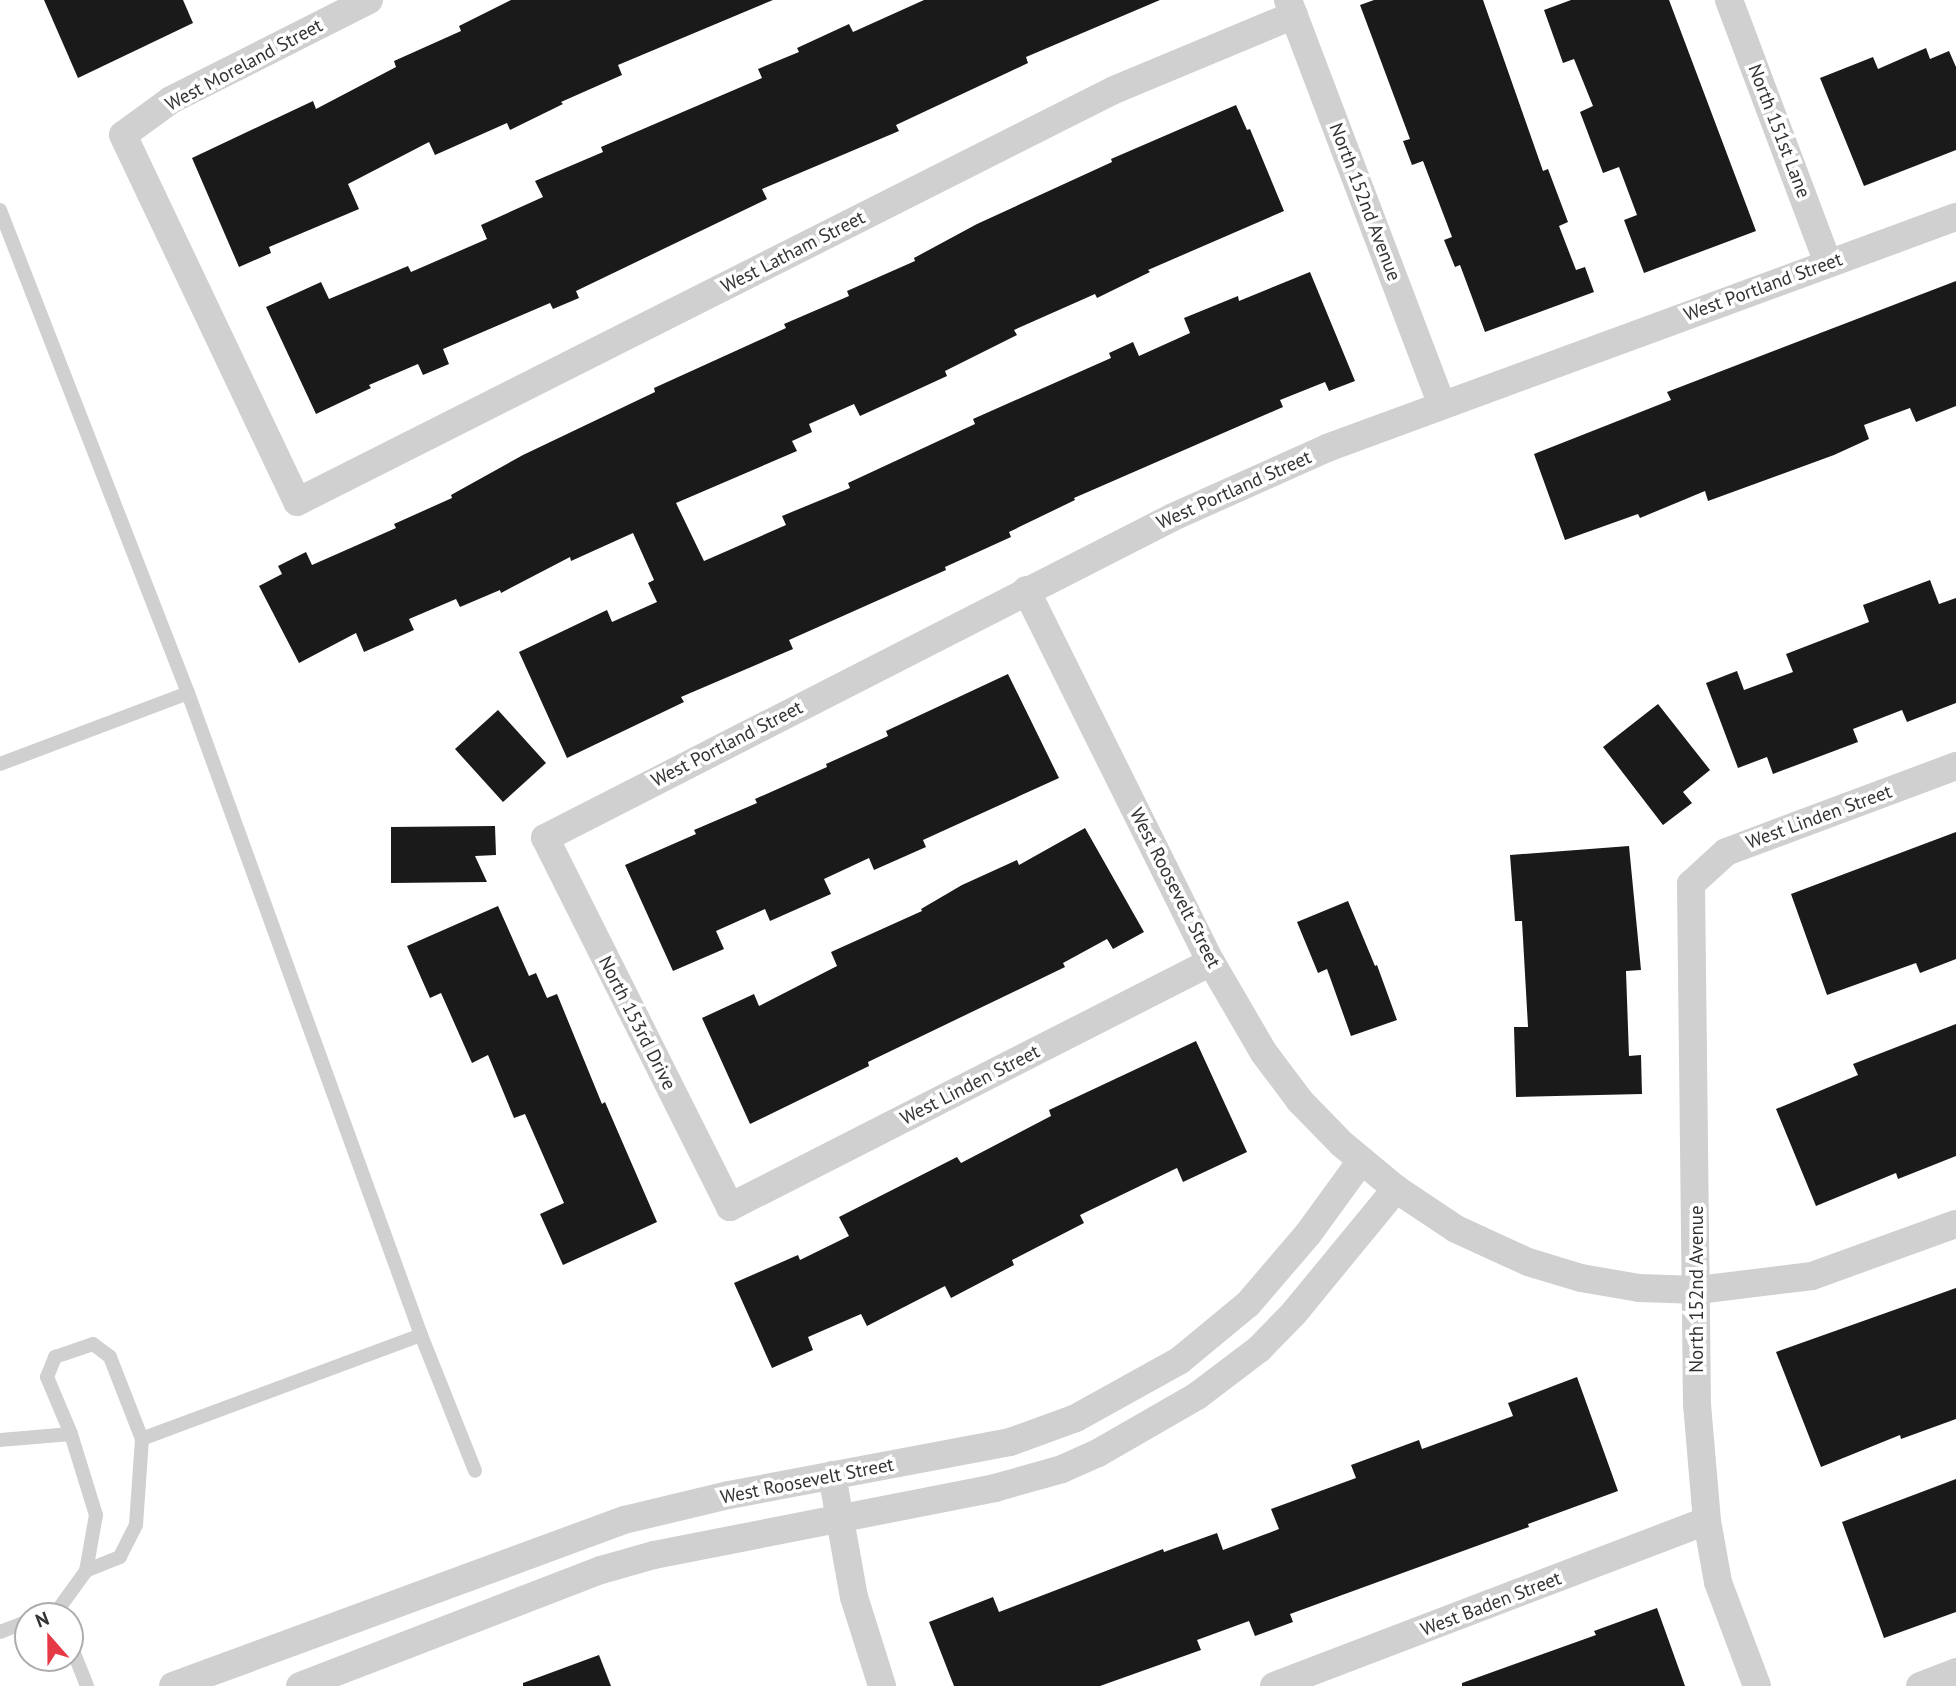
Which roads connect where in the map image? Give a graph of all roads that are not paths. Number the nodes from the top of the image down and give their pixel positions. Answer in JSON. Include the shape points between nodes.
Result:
{"nodes":[{"id":1,"x":369,"y":0,"type":"edge"},
{"id":2,"x":1730,"y":0,"type":"edge"},
{"id":3,"x":1291,"y":7,"type":"edge"},
{"id":4,"x":0,"y":210,"type":"edge"},
{"id":5,"x":1956,"y":217,"type":"edge"},
{"id":6,"x":1828,"y":263,"type":"junction"},
{"id":7,"x":1442,"y":405,"type":"junction"},
{"id":8,"x":297,"y":502,"type":"joint"},
{"id":9,"x":1026,"y":590,"type":"junction"},
{"id":10,"x":187,"y":693,"type":"junction"},
{"id":11,"x":0,"y":764,"type":"edge"},
{"id":12,"x":1956,"y":766,"type":"edge"},
{"id":13,"x":545,"y":838,"type":"joint"},
{"id":14,"x":1691,"y":884,"type":"joint"},
{"id":15,"x":1211,"y":962,"type":"junction"},
{"id":16,"x":1361,"y":1160,"type":"junction"},
{"id":17,"x":1396,"y":1189,"type":"junction"},
{"id":18,"x":730,"y":1207,"type":"joint"},
{"id":19,"x":1956,"y":1224,"type":"edge"},
{"id":20,"x":1698,"y":1290,"type":"junction"},
{"id":21,"x":421,"y":1335,"type":"junction"},
{"id":22,"x":71,"y":1434,"type":"junction"},
{"id":23,"x":142,"y":1439,"type":"junction"},
{"id":24,"x":0,"y":1440,"type":"edge"},
{"id":25,"x":475,"y":1471,"type":"dead end"},
{"id":26,"x":832,"y":1475,"type":"junction"},
{"id":27,"x":840,"y":1519,"type":"junction"},
{"id":28,"x":1707,"y":1521,"type":"junction"},
{"id":29,"x":86,"y":1571,"type":"junction"},
{"id":30,"x":65,"y":1602,"type":"edge"},
{"id":31,"x":1956,"y":1672,"type":"edge"},
{"id":32,"x":173,"y":1686,"type":"edge"},
{"id":33,"x":300,"y":1686,"type":"edge"},
{"id":34,"x":882,"y":1686,"type":"edge"},
{"id":35,"x":1274,"y":1686,"type":"edge"},
{"id":36,"x":1757,"y":1686,"type":"edge"},
{"id":37,"x":1920,"y":1686,"type":"edge"}],
"edges":[{"from":1,"to":8,"type":"street","name":"West Moreland Street","via":[[171,100],[123,135]]},
{"from":2,"to":6,"type":"street","name":"North 151st Lane"},
{"from":3,"to":7,"type":"street","name":"North 152nd Avenue"},
{"from":3,"to":8,"type":"street","name":"West Latham Street","via":[[1114,90]]},
{"from":4,"to":10,"type":"lane"},
{"from":5,"to":6,"type":"street","name":"West Portland Street"},
{"from":6,"to":7,"type":"street","name":"West Portland Street"},
{"from":7,"to":9,"type":"street","name":"West Portland Street","via":[[1328,448],[1173,517]]},
{"from":9,"to":13,"type":"street","name":"West Portland Street"},
{"from":9,"to":15,"type":"street","name":"West Roosevelt Street"},
{"from":10,"to":11,"type":"lane"},
{"from":10,"to":21,"type":"lane"},
{"from":12,"to":14,"type":"street","name":"West Linden Street","via":[[1726,852]]},
{"from":13,"to":18,"type":"street","name":"North 153rd Drive"},
{"from":14,"to":20,"type":"street","name":"North 152nd Avenue"},
{"from":15,"to":16,"type":"street","name":"West Roosevelt Street","via":[[1264,1053],[1300,1101]]},
{"from":15,"to":18,"type":"street","name":"West Linden Street"},
{"from":16,"to":17,"type":"street","name":"West Roosevelt Street"},
{"from":16,"to":26,"type":"street","name":"West Roosevelt Street","via":[[1308,1234],[1257,1294],[1179,1361],[1151,1378],[1076,1418],[1010,1442]]},
{"from":17,"to":20,"type":"street","name":"West Roosevelt Street","via":[[1455,1229],[1528,1262],[1639,1288]]},
{"from":17,"to":27,"type":"street","via":[[1259,1349],[1197,1396],[1130,1437],[1029,1479]]},
{"from":19,"to":20,"type":"street","name":"West Roosevelt Street","via":[[1812,1276]]},
{"from":20,"to":28,"type":"street","name":"North 152nd Avenue","via":[[1697,1405]]},
{"from":21,"to":23,"type":"lane"},
{"from":21,"to":25,"type":"lane"},
{"from":22,"to":23,"type":"lane","via":[[47,1377],[55,1357],[93,1344],[110,1357]]},
{"from":22,"to":24,"type":"lane"},
{"from":22,"to":29,"type":"lane","via":[[96,1515]]},
{"from":23,"to":29,"type":"lane","via":[[136,1525],[120,1557]]},
{"from":26,"to":27,"type":"street"},
{"from":26,"to":32,"type":"street","name":"West Roosevelt Street","via":[[667,1508],[593,1530]]},
{"from":27,"to":33,"type":"street","via":[[702,1544],[601,1570]]},
{"from":27,"to":34,"type":"street","via":[[854,1597]]},
{"from":28,"to":35,"type":"street","name":"West Baden Street"},
{"from":28,"to":36,"type":"street","name":"North 152nd Avenue","via":[[1717,1582]]},
{"from":29,"to":30,"type":"lane"},
{"from":31,"to":37,"type":"street"}]}
